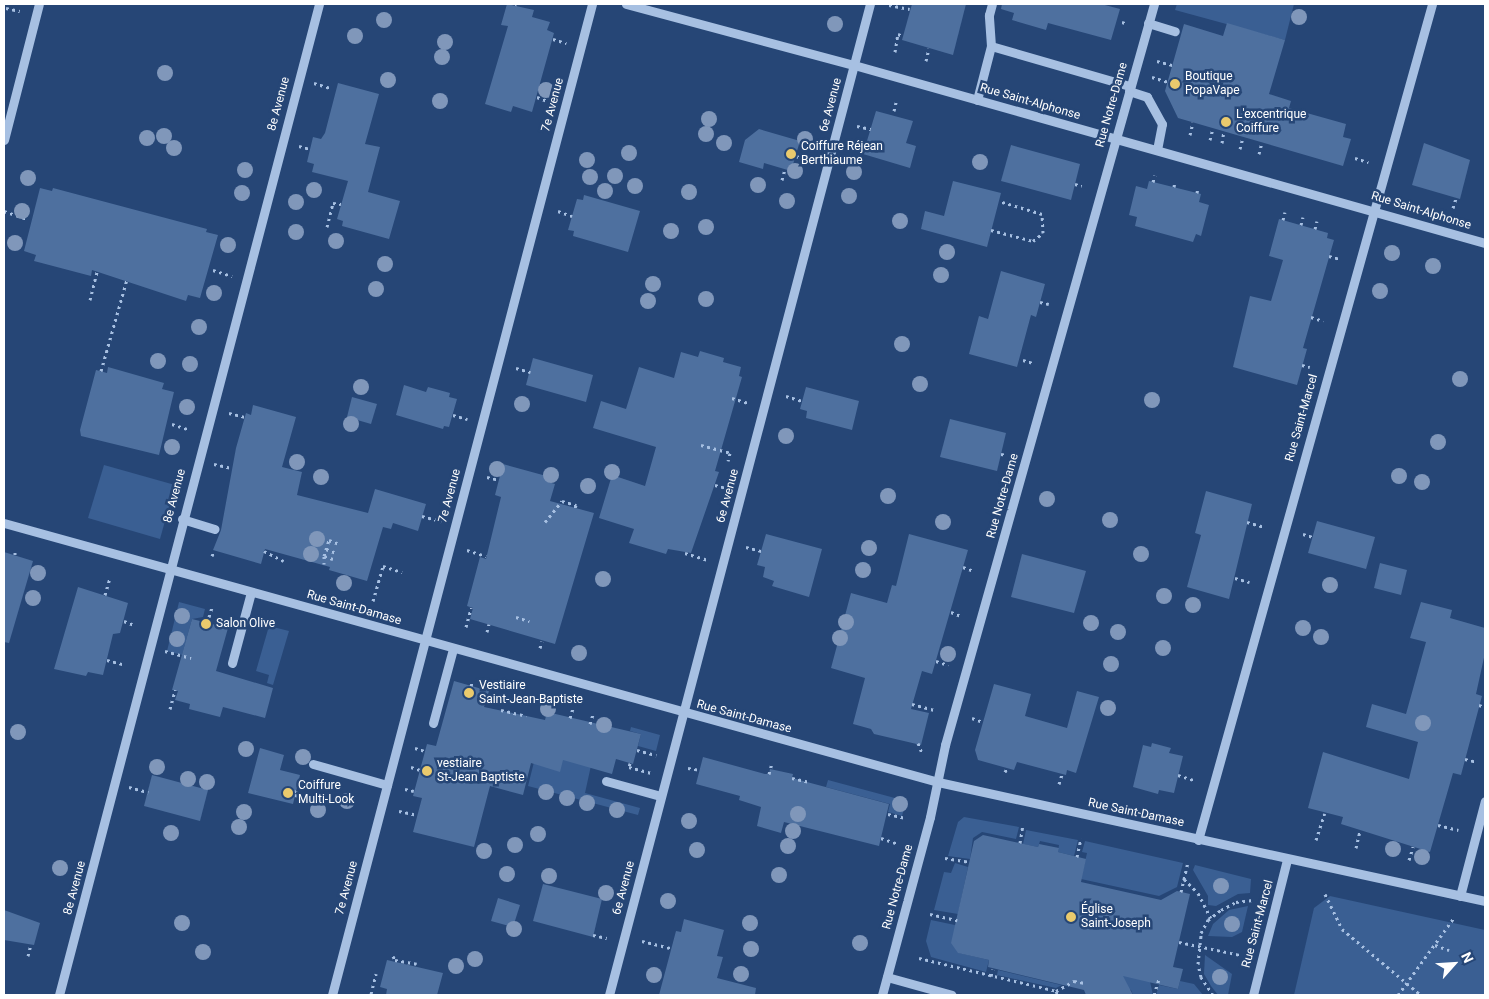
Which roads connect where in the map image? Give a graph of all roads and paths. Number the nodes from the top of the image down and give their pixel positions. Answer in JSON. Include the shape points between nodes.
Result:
{"nodes":[{"id":1,"x":39,"y":4,"type":"edge"},
{"id":2,"x":319,"y":4,"type":"edge"},
{"id":3,"x":592,"y":4,"type":"edge"},
{"id":4,"x":626,"y":4,"type":"edge"},
{"id":5,"x":870,"y":4,"type":"edge"},
{"id":6,"x":992,"y":4,"type":"edge"},
{"id":7,"x":1154,"y":4,"type":"edge"},
{"id":8,"x":1432,"y":4,"type":"edge"},
{"id":9,"x":889,"y":5,"type":"dead end"},
{"id":10,"x":910,"y":9,"type":"dead end"},
{"id":11,"x":1122,"y":22,"type":"dead end"},
{"id":12,"x":1148,"y":23,"type":"junction"},
{"id":13,"x":1128,"y":24,"type":"dead end"},
{"id":14,"x":1175,"y":31,"type":"dead end"},
{"id":15,"x":903,"y":36,"type":"dead end"},
{"id":16,"x":991,"y":46,"type":"junction"},
{"id":17,"x":929,"y":48,"type":"dead end"},
{"id":18,"x":894,"y":52,"type":"dead end"},
{"id":19,"x":926,"y":60,"type":"dead end"},
{"id":20,"x":1157,"y":60,"type":"dead end"},
{"id":21,"x":854,"y":64,"type":"junction"},
{"id":22,"x":1172,"y":65,"type":"dead end"},
{"id":23,"x":1152,"y":77,"type":"dead end"},
{"id":24,"x":1168,"y":82,"type":"dead end"},
{"id":25,"x":314,"y":83,"type":"dead end"},
{"id":26,"x":330,"y":88,"type":"dead end"},
{"id":27,"x":1130,"y":89,"type":"junction"},
{"id":28,"x":977,"y":100,"type":"junction"},
{"id":29,"x":896,"y":102,"type":"dead end"},
{"id":30,"x":894,"y":111,"type":"dead end"},
{"id":31,"x":1193,"y":122,"type":"dead end"},
{"id":32,"x":857,"y":126,"type":"dead end"},
{"id":33,"x":1213,"y":128,"type":"dead end"},
{"id":34,"x":871,"y":129,"type":"dead end"},
{"id":35,"x":1224,"y":131,"type":"dead end"},
{"id":36,"x":1190,"y":134,"type":"dead end"},
{"id":37,"x":1243,"y":137,"type":"dead end"},
{"id":38,"x":1115,"y":138,"type":"junction"},
{"id":39,"x":4,"y":140,"type":"edge"},
{"id":40,"x":1210,"y":140,"type":"dead end"},
{"id":41,"x":1262,"y":142,"type":"dead end"},
{"id":42,"x":853,"y":143,"type":"dead end"},
{"id":43,"x":1222,"y":143,"type":"dead end"},
{"id":44,"x":298,"y":146,"type":"dead end"},
{"id":45,"x":866,"y":146,"type":"dead end"},
{"id":46,"x":1240,"y":148,"type":"dead end"},
{"id":47,"x":310,"y":149,"type":"dead end"},
{"id":48,"x":1157,"y":150,"type":"junction"},
{"id":49,"x":1259,"y":154,"type":"dead end"},
{"id":50,"x":1355,"y":158,"type":"dead end"},
{"id":51,"x":1368,"y":162,"type":"dead end"},
{"id":52,"x":785,"y":169,"type":"dead end"},
{"id":53,"x":1155,"y":175,"type":"dead end"},
{"id":54,"x":782,"y":180,"type":"dead end"},
{"id":55,"x":1175,"y":181,"type":"dead end"},
{"id":56,"x":1153,"y":182,"type":"dead end"},
{"id":57,"x":1075,"y":184,"type":"dead end"},
{"id":58,"x":1082,"y":186,"type":"dead end"},
{"id":59,"x":1174,"y":187,"type":"dead end"},
{"id":60,"x":1198,"y":187,"type":"dead end"},
{"id":61,"x":1197,"y":193,"type":"dead end"},
{"id":62,"x":1456,"y":198,"type":"dead end"},
{"id":63,"x":999,"y":201,"type":"dead end"},
{"id":64,"x":341,"y":204,"type":"dead end"},
{"id":65,"x":1453,"y":208,"type":"dead end"},
{"id":66,"x":1373,"y":210,"type":"junction"},
{"id":67,"x":4,"y":211,"type":"edge"},
{"id":68,"x":558,"y":211,"type":"dead end"},
{"id":69,"x":1285,"y":212,"type":"dead end"},
{"id":70,"x":572,"y":216,"type":"dead end"},
{"id":71,"x":1303,"y":217,"type":"dead end"},
{"id":72,"x":27,"y":219,"type":"dead end"},
{"id":73,"x":1282,"y":220,"type":"dead end"},
{"id":74,"x":1317,"y":221,"type":"dead end"},
{"id":75,"x":1301,"y":225,"type":"dead end"},
{"id":76,"x":327,"y":227,"type":"dead end"},
{"id":77,"x":1315,"y":229,"type":"dead end"},
{"id":78,"x":992,"y":230,"type":"dead end"},
{"id":79,"x":1485,"y":243,"type":"edge"},
{"id":80,"x":1329,"y":256,"type":"dead end"},
{"id":81,"x":1340,"y":259,"type":"dead end"},
{"id":82,"x":97,"y":272,"type":"dead end"},
{"id":83,"x":127,"y":279,"type":"dead end"},
{"id":84,"x":90,"y":300,"type":"dead end"},
{"id":85,"x":1040,"y":302,"type":"dead end"},
{"id":86,"x":1049,"y":304,"type":"dead end"},
{"id":87,"x":1311,"y":317,"type":"dead end"},
{"id":88,"x":1323,"y":321,"type":"dead end"},
{"id":89,"x":1023,"y":360,"type":"dead end"},
{"id":90,"x":1033,"y":363,"type":"dead end"},
{"id":91,"x":1302,"y":365,"type":"dead end"},
{"id":92,"x":1310,"y":367,"type":"dead end"},
{"id":93,"x":516,"y":368,"type":"dead end"},
{"id":94,"x":101,"y":372,"type":"dead end"},
{"id":95,"x":530,"y":372,"type":"dead end"},
{"id":96,"x":786,"y":396,"type":"dead end"},
{"id":97,"x":802,"y":401,"type":"dead end"},
{"id":98,"x":227,"y":412,"type":"dead end"},
{"id":99,"x":245,"y":417,"type":"dead end"},
{"id":100,"x":701,"y":444,"type":"dead end"},
{"id":101,"x":1001,"y":454,"type":"dead end"},
{"id":102,"x":1007,"y":456,"type":"dead end"},
{"id":103,"x":728,"y":461,"type":"dead end"},
{"id":104,"x":213,"y":464,"type":"dead end"},
{"id":105,"x":231,"y":468,"type":"dead end"},
{"id":106,"x":487,"y":477,"type":"dead end"},
{"id":107,"x":499,"y":480,"type":"dead end"},
{"id":108,"x":575,"y":508,"type":"dead end"},
{"id":109,"x":182,"y":518,"type":"junction"},
{"id":110,"x":545,"y":522,"type":"dead end"},
{"id":111,"x":1247,"y":522,"type":"dead end"},
{"id":112,"x":4,"y":524,"type":"edge"},
{"id":113,"x":1265,"y":528,"type":"dead end"},
{"id":114,"x":215,"y":529,"type":"dead end"},
{"id":115,"x":1303,"y":534,"type":"dead end"},
{"id":116,"x":1313,"y":537,"type":"dead end"},
{"id":117,"x":337,"y":543,"type":"dead end"},
{"id":118,"x":746,"y":547,"type":"dead end"},
{"id":119,"x":326,"y":549,"type":"junction"},
{"id":120,"x":468,"y":550,"type":"dead end"},
{"id":121,"x":214,"y":551,"type":"dead end"},
{"id":122,"x":761,"y":551,"type":"dead end"},
{"id":123,"x":264,"y":552,"type":"dead end"},
{"id":124,"x":334,"y":552,"type":"dead end"},
{"id":125,"x":212,"y":556,"type":"dead end"},
{"id":126,"x":324,"y":556,"type":"junction"},
{"id":127,"x":486,"y":556,"type":"dead end"},
{"id":128,"x":332,"y":560,"type":"dead end"},
{"id":129,"x":284,"y":562,"type":"dead end"},
{"id":130,"x":324,"y":564,"type":"dead end"},
{"id":131,"x":963,"y":567,"type":"dead end"},
{"id":132,"x":170,"y":569,"type":"junction"},
{"id":133,"x":974,"y":571,"type":"dead end"},
{"id":134,"x":402,"y":572,"type":"dead end"},
{"id":135,"x":110,"y":578,"type":"dead end"},
{"id":136,"x":1235,"y":578,"type":"dead end"},
{"id":137,"x":1249,"y":582,"type":"dead end"},
{"id":138,"x":251,"y":592,"type":"junction"},
{"id":139,"x":105,"y":595,"type":"dead end"},
{"id":140,"x":373,"y":601,"type":"dead end"},
{"id":141,"x":212,"y":607,"type":"dead end"},
{"id":142,"x":471,"y":608,"type":"dead end"},
{"id":143,"x":951,"y":612,"type":"dead end"},
{"id":144,"x":962,"y":616,"type":"dead end"},
{"id":145,"x":209,"y":617,"type":"dead end"},
{"id":146,"x":516,"y":617,"type":"dead end"},
{"id":147,"x":124,"y":621,"type":"dead end"},
{"id":148,"x":529,"y":621,"type":"dead end"},
{"id":149,"x":132,"y":624,"type":"dead end"},
{"id":150,"x":489,"y":624,"type":"dead end"},
{"id":151,"x":466,"y":627,"type":"dead end"},
{"id":152,"x":487,"y":632,"type":"dead end"},
{"id":153,"x":542,"y":640,"type":"dead end"},
{"id":154,"x":425,"y":641,"type":"junction"},
{"id":155,"x":540,"y":648,"type":"dead end"},
{"id":156,"x":453,"y":649,"type":"junction"},
{"id":157,"x":164,"y":651,"type":"dead end"},
{"id":158,"x":191,"y":658,"type":"dead end"},
{"id":159,"x":106,"y":660,"type":"dead end"},
{"id":160,"x":936,"y":661,"type":"dead end"},
{"id":161,"x":232,"y":663,"type":"dead end"},
{"id":162,"x":122,"y":664,"type":"dead end"},
{"id":163,"x":948,"y":665,"type":"dead end"},
{"id":164,"x":473,"y":680,"type":"dead end"},
{"id":165,"x":471,"y":686,"type":"dead end"},
{"id":166,"x":175,"y":690,"type":"dead end"},
{"id":167,"x":912,"y":704,"type":"dead end"},
{"id":168,"x":1479,"y":705,"type":"dead end"},
{"id":169,"x":1485,"y":707,"type":"edge"},
{"id":170,"x":573,"y":708,"type":"dead end"},
{"id":171,"x":170,"y":709,"type":"dead end"},
{"id":172,"x":501,"y":710,"type":"dead end"},
{"id":173,"x":935,"y":710,"type":"dead end"},
{"id":174,"x":593,"y":714,"type":"dead end"},
{"id":175,"x":684,"y":714,"type":"junction"},
{"id":176,"x":526,"y":716,"type":"dead end"},
{"id":177,"x":570,"y":718,"type":"dead end"},
{"id":178,"x":972,"y":718,"type":"dead end"},
{"id":179,"x":983,"y":722,"type":"dead end"},
{"id":180,"x":433,"y":723,"type":"dead end"},
{"id":181,"x":590,"y":724,"type":"dead end"},
{"id":182,"x":918,"y":742,"type":"dead end"},
{"id":183,"x":415,"y":748,"type":"dead end"},
{"id":184,"x":426,"y":751,"type":"dead end"},
{"id":185,"x":922,"y":753,"type":"dead end"},
{"id":186,"x":1465,"y":759,"type":"dead end"},
{"id":187,"x":772,"y":762,"type":"dead end"},
{"id":188,"x":1477,"y":762,"type":"dead end"},
{"id":189,"x":312,"y":764,"type":"dead end"},
{"id":190,"x":410,"y":767,"type":"dead end"},
{"id":191,"x":326,"y":768,"type":"junction"},
{"id":192,"x":688,"y":768,"type":"dead end"},
{"id":193,"x":1007,"y":768,"type":"dead end"},
{"id":194,"x":420,"y":770,"type":"dead end"},
{"id":195,"x":700,"y":770,"type":"dead end"},
{"id":196,"x":1005,"y":772,"type":"dead end"},
{"id":197,"x":769,"y":774,"type":"dead end"},
{"id":198,"x":1062,"y":774,"type":"dead end"},
{"id":199,"x":1178,"y":775,"type":"dead end"},
{"id":200,"x":792,"y":778,"type":"dead end"},
{"id":201,"x":1193,"y":780,"type":"dead end"},
{"id":202,"x":606,"y":781,"type":"dead end"},
{"id":203,"x":809,"y":782,"type":"dead end"},
{"id":204,"x":938,"y":782,"type":"junction"},
{"id":205,"x":1059,"y":784,"type":"dead end"},
{"id":206,"x":387,"y":785,"type":"junction"},
{"id":207,"x":128,"y":787,"type":"dead end"},
{"id":208,"x":405,"y":789,"type":"dead end"},
{"id":209,"x":296,"y":790,"type":"dead end"},
{"id":210,"x":414,"y":791,"type":"dead end"},
{"id":211,"x":148,"y":792,"type":"dead end"},
{"id":212,"x":661,"y":796,"type":"junction"},
{"id":213,"x":1485,"y":801,"type":"edge"},
{"id":214,"x":399,"y":811,"type":"dead end"},
{"id":215,"x":1325,"y":813,"type":"dead end"},
{"id":216,"x":888,"y":814,"type":"dead end"},
{"id":217,"x":418,"y":815,"type":"dead end"},
{"id":218,"x":905,"y":818,"type":"dead end"},
{"id":219,"x":1023,"y":825,"type":"dead end"},
{"id":220,"x":1438,"y":825,"type":"dead end"},
{"id":221,"x":1360,"y":830,"type":"dead end"},
{"id":222,"x":1458,"y":830,"type":"dead end"},
{"id":223,"x":881,"y":838,"type":"dead end"},
{"id":224,"x":1082,"y":838,"type":"dead end"},
{"id":225,"x":1198,"y":840,"type":"junction"},
{"id":226,"x":1316,"y":840,"type":"dead end"},
{"id":227,"x":1020,"y":843,"type":"dead end"},
{"id":228,"x":898,"y":844,"type":"dead end"},
{"id":229,"x":1413,"y":847,"type":"dead end"},
{"id":230,"x":1356,"y":848,"type":"dead end"},
{"id":231,"x":1077,"y":857,"type":"dead end"},
{"id":232,"x":945,"y":858,"type":"dead end"},
{"id":233,"x":1287,"y":860,"type":"junction"},
{"id":234,"x":1410,"y":860,"type":"dead end"},
{"id":235,"x":1188,"y":861,"type":"dead end"},
{"id":236,"x":969,"y":862,"type":"dead end"},
{"id":237,"x":1184,"y":879,"type":"junction"},
{"id":238,"x":1181,"y":892,"type":"dead end"},
{"id":239,"x":1325,"y":894,"type":"dead end"},
{"id":240,"x":1460,"y":896,"type":"junction"},
{"id":241,"x":1253,"y":900,"type":"dead end"},
{"id":242,"x":1485,"y":901,"type":"edge"},
{"id":243,"x":930,"y":914,"type":"dead end"},
{"id":244,"x":1211,"y":918,"type":"junction"},
{"id":245,"x":1452,"y":919,"type":"dead end"},
{"id":246,"x":957,"y":920,"type":"dead end"},
{"id":247,"x":642,"y":941,"type":"dead end"},
{"id":248,"x":1179,"y":942,"type":"dead end"},
{"id":249,"x":30,"y":944,"type":"dead end"},
{"id":250,"x":1435,"y":945,"type":"junction"},
{"id":251,"x":1198,"y":946,"type":"junction"},
{"id":252,"x":671,"y":948,"type":"dead end"},
{"id":253,"x":1449,"y":950,"type":"dead end"},
{"id":254,"x":1240,"y":955,"type":"dead end"},
{"id":255,"x":28,"y":956,"type":"dead end"},
{"id":256,"x":393,"y":956,"type":"dead end"},
{"id":257,"x":918,"y":958,"type":"dead end"},
{"id":258,"x":417,"y":964,"type":"dead end"},
{"id":259,"x":993,"y":969,"type":"dead end"},
{"id":260,"x":376,"y":974,"type":"dead end"},
{"id":261,"x":991,"y":976,"type":"junction"},
{"id":262,"x":887,"y":977,"type":"junction"},
{"id":263,"x":1158,"y":979,"type":"dead end"},
{"id":264,"x":1085,"y":983,"type":"dead end"},
{"id":265,"x":1406,"y":983,"type":"junction"},
{"id":266,"x":1056,"y":991,"type":"junction"},
{"id":267,"x":371,"y":994,"type":"edge"},
{"id":268,"x":59,"y":995,"type":"edge"},
{"id":269,"x":332,"y":995,"type":"edge"},
{"id":270,"x":609,"y":995,"type":"edge"},
{"id":271,"x":882,"y":995,"type":"edge"},
{"id":272,"x":952,"y":995,"type":"edge"},
{"id":273,"x":1058,"y":995,"type":"edge"},
{"id":274,"x":1154,"y":995,"type":"edge"},
{"id":275,"x":1213,"y":995,"type":"edge"},
{"id":276,"x":1253,"y":995,"type":"edge"},
{"id":277,"x":1398,"y":995,"type":"edge"},
{"id":278,"x":1421,"y":995,"type":"edge"}],
"edges":[{"from":1,"to":39,"type":"street"},
{"from":2,"to":109,"type":"street","name":"8e Avenue"},
{"from":3,"to":154,"type":"street","name":"7e Avenue"},
{"from":4,"to":21,"type":"street","name":"Rue Saint-Alphonse"},
{"from":5,"to":21,"type":"street","name":"6e Avenue"},
{"from":6,"to":16,"type":"street","via":[[989,15]]},
{"from":7,"to":12,"type":"street","name":"Rue Notre-Dame"},
{"from":8,"to":66,"type":"street","name":"Rue Saint-Marcel"},
{"from":9,"to":10,"type":"path"},
{"from":11,"to":13,"type":"path"},
{"from":12,"to":14,"type":"street"},
{"from":12,"to":27,"type":"street","name":"Rue Notre-Dame"},
{"from":15,"to":18,"type":"path","via":[[898,34]]},
{"from":16,"to":27,"type":"street"},
{"from":16,"to":28,"type":"street"},
{"from":17,"to":19,"type":"path"},
{"from":20,"to":22,"type":"path"},
{"from":21,"to":28,"type":"street","name":"Rue Saint-Alphonse"},
{"from":21,"to":175,"type":"street","name":"6e Avenue"},
{"from":23,"to":24,"type":"path"},
{"from":25,"to":26,"type":"path"},
{"from":27,"to":38,"type":"street","name":"Rue Notre-Dame"},
{"from":27,"to":48,"type":"street","via":[[1147,97],[1162,124]]},
{"from":28,"to":38,"type":"street","name":"Rue Saint-Alphonse"},
{"from":29,"to":30,"type":"path"},
{"from":31,"to":36,"type":"path"},
{"from":32,"to":34,"type":"path"},
{"from":33,"to":40,"type":"path"},
{"from":35,"to":43,"type":"path"},
{"from":37,"to":46,"type":"path"},
{"from":38,"to":48,"type":"street","name":"Rue Saint-Alphonse"},
{"from":38,"to":204,"type":"street","name":"Rue Notre-Dame","via":[[945,745]]},
{"from":41,"to":49,"type":"path"},
{"from":42,"to":45,"type":"path"},
{"from":44,"to":47,"type":"path"},
{"from":48,"to":66,"type":"street","name":"Rue Saint-Alphonse"},
{"from":50,"to":51,"type":"path"},
{"from":52,"to":54,"type":"path"},
{"from":53,"to":56,"type":"path"},
{"from":55,"to":59,"type":"path"},
{"from":57,"to":58,"type":"path"},
{"from":60,"to":61,"type":"path"},
{"from":62,"to":65,"type":"path"},
{"from":63,"to":78,"type":"path","via":[[1042,214],[1043,233],[1033,241]]},
{"from":64,"to":76,"type":"path","via":[[333,203]]},
{"from":66,"to":79,"type":"street","name":"Rue Saint-Alphonse"},
{"from":66,"to":225,"type":"street","name":"Rue Saint-Marcel"},
{"from":67,"to":72,"type":"path"},
{"from":68,"to":70,"type":"path"},
{"from":69,"to":73,"type":"path"},
{"from":71,"to":75,"type":"path"},
{"from":74,"to":77,"type":"path"},
{"from":80,"to":81,"type":"path"},
{"from":82,"to":84,"type":"path"},
{"from":83,"to":94,"type":"path"},
{"from":85,"to":86,"type":"path"},
{"from":87,"to":88,"type":"path"},
{"from":89,"to":90,"type":"path"},
{"from":91,"to":92,"type":"path"},
{"from":93,"to":95,"type":"path"},
{"from":96,"to":97,"type":"path"},
{"from":98,"to":99,"type":"path"},
{"from":100,"to":103,"type":"path","via":[[730,453]]},
{"from":101,"to":102,"type":"path"},
{"from":104,"to":105,"type":"path"},
{"from":106,"to":107,"type":"path"},
{"from":108,"to":110,"type":"path","via":[[576,505],[562,501]]},
{"from":109,"to":114,"type":"street"},
{"from":109,"to":132,"type":"street","name":"8e Avenue"},
{"from":111,"to":113,"type":"path"},
{"from":112,"to":132,"type":"street","name":"Rue Saint-Damase"},
{"from":115,"to":116,"type":"path"},
{"from":117,"to":119,"type":"path","via":[[329,540]]},
{"from":118,"to":122,"type":"path"},
{"from":119,"to":124,"type":"path"},
{"from":119,"to":126,"type":"path"},
{"from":120,"to":127,"type":"path"},
{"from":121,"to":125,"type":"path"},
{"from":123,"to":129,"type":"path"},
{"from":126,"to":128,"type":"path"},
{"from":126,"to":130,"type":"path"},
{"from":131,"to":133,"type":"path"},
{"from":132,"to":138,"type":"street","name":"Rue Saint-Damase"},
{"from":132,"to":268,"type":"street","name":"8e Avenue","via":[[162,611]]},
{"from":134,"to":140,"type":"path","via":[[383,566]]},
{"from":135,"to":139,"type":"path"},
{"from":136,"to":137,"type":"path"},
{"from":138,"to":154,"type":"street","name":"Rue Saint-Damase"},
{"from":138,"to":161,"type":"street"},
{"from":141,"to":145,"type":"path"},
{"from":142,"to":151,"type":"path"},
{"from":143,"to":144,"type":"path"},
{"from":146,"to":148,"type":"path"},
{"from":147,"to":149,"type":"path"},
{"from":150,"to":152,"type":"path"},
{"from":153,"to":155,"type":"path"},
{"from":154,"to":156,"type":"street","name":"Rue Saint-Damase"},
{"from":154,"to":206,"type":"street","name":"7e Avenue"},
{"from":156,"to":175,"type":"street","name":"Rue Saint-Damase"},
{"from":156,"to":180,"type":"street"},
{"from":157,"to":158,"type":"path"},
{"from":159,"to":162,"type":"path"},
{"from":160,"to":163,"type":"path"},
{"from":164,"to":165,"type":"path"},
{"from":166,"to":171,"type":"path"},
{"from":167,"to":173,"type":"path"},
{"from":168,"to":169,"type":"path"},
{"from":170,"to":177,"type":"path"},
{"from":172,"to":176,"type":"path"},
{"from":174,"to":181,"type":"path"},
{"from":175,"to":204,"type":"street","name":"Rue Saint-Damase"},
{"from":175,"to":212,"type":"street","name":"6e Avenue"},
{"from":178,"to":179,"type":"path"},
{"from":182,"to":185,"type":"path"},
{"from":183,"to":184,"type":"path"},
{"from":186,"to":188,"type":"path"},
{"from":187,"to":197,"type":"path"},
{"from":189,"to":191,"type":"street"},
{"from":190,"to":194,"type":"path"},
{"from":191,"to":206,"type":"street"},
{"from":191,"to":209,"type":"path","via":[[317,800],[295,795]]},
{"from":192,"to":195,"type":"path"},
{"from":193,"to":196,"type":"path"},
{"from":198,"to":205,"type":"path"},
{"from":199,"to":201,"type":"path"},
{"from":200,"to":203,"type":"path"},
{"from":202,"to":212,"type":"street"},
{"from":204,"to":225,"type":"street","name":"Rue Saint-Damase"},
{"from":204,"to":262,"type":"street","name":"Rue Notre-Dame"},
{"from":206,"to":269,"type":"street","name":"7e Avenue"},
{"from":207,"to":211,"type":"path"},
{"from":208,"to":210,"type":"path"},
{"from":212,"to":270,"type":"street","name":"6e Avenue"},
{"from":213,"to":240,"type":"street"},
{"from":214,"to":217,"type":"path"},
{"from":215,"to":226,"type":"path"},
{"from":216,"to":218,"type":"path"},
{"from":219,"to":227,"type":"path"},
{"from":220,"to":222,"type":"path"},
{"from":221,"to":230,"type":"path"},
{"from":223,"to":228,"type":"path"},
{"from":224,"to":231,"type":"path"},
{"from":225,"to":233,"type":"street","name":"Rue Saint-Damase"},
{"from":229,"to":234,"type":"path"},
{"from":232,"to":236,"type":"path"},
{"from":233,"to":240,"type":"street","name":"Rue Saint-Damase"},
{"from":233,"to":276,"type":"street","name":"Rue Saint-Marcel"},
{"from":235,"to":237,"type":"path"},
{"from":237,"to":238,"type":"path"},
{"from":237,"to":244,"type":"path","via":[[1198,893]]},
{"from":239,"to":265,"type":"path","via":[[1342,929]]},
{"from":240,"to":242,"type":"street","name":"Rue Saint-Damase"},
{"from":241,"to":244,"type":"path","via":[[1236,902]]},
{"from":243,"to":246,"type":"path"},
{"from":244,"to":251,"type":"path","via":[[1201,933]]},
{"from":245,"to":250,"type":"path"},
{"from":247,"to":252,"type":"path"},
{"from":248,"to":251,"type":"path"},
{"from":249,"to":255,"type":"path"},
{"from":250,"to":253,"type":"path"},
{"from":250,"to":265,"type":"path"},
{"from":251,"to":254,"type":"path"},
{"from":251,"to":275,"type":"path","via":[[1201,977]]},
{"from":256,"to":258,"type":"path","via":[[395,960]]},
{"from":257,"to":261,"type":"path"},
{"from":259,"to":261,"type":"path"},
{"from":260,"to":267,"type":"path"},
{"from":261,"to":266,"type":"path"},
{"from":262,"to":271,"type":"street","name":"Rue Notre-Dame"},
{"from":262,"to":272,"type":"street"},
{"from":263,"to":274,"type":"path"},
{"from":264,"to":266,"type":"path","via":[[1074,981]]},
{"from":265,"to":277,"type":"path"},
{"from":265,"to":278,"type":"path"},
{"from":266,"to":273,"type":"path"}]}
